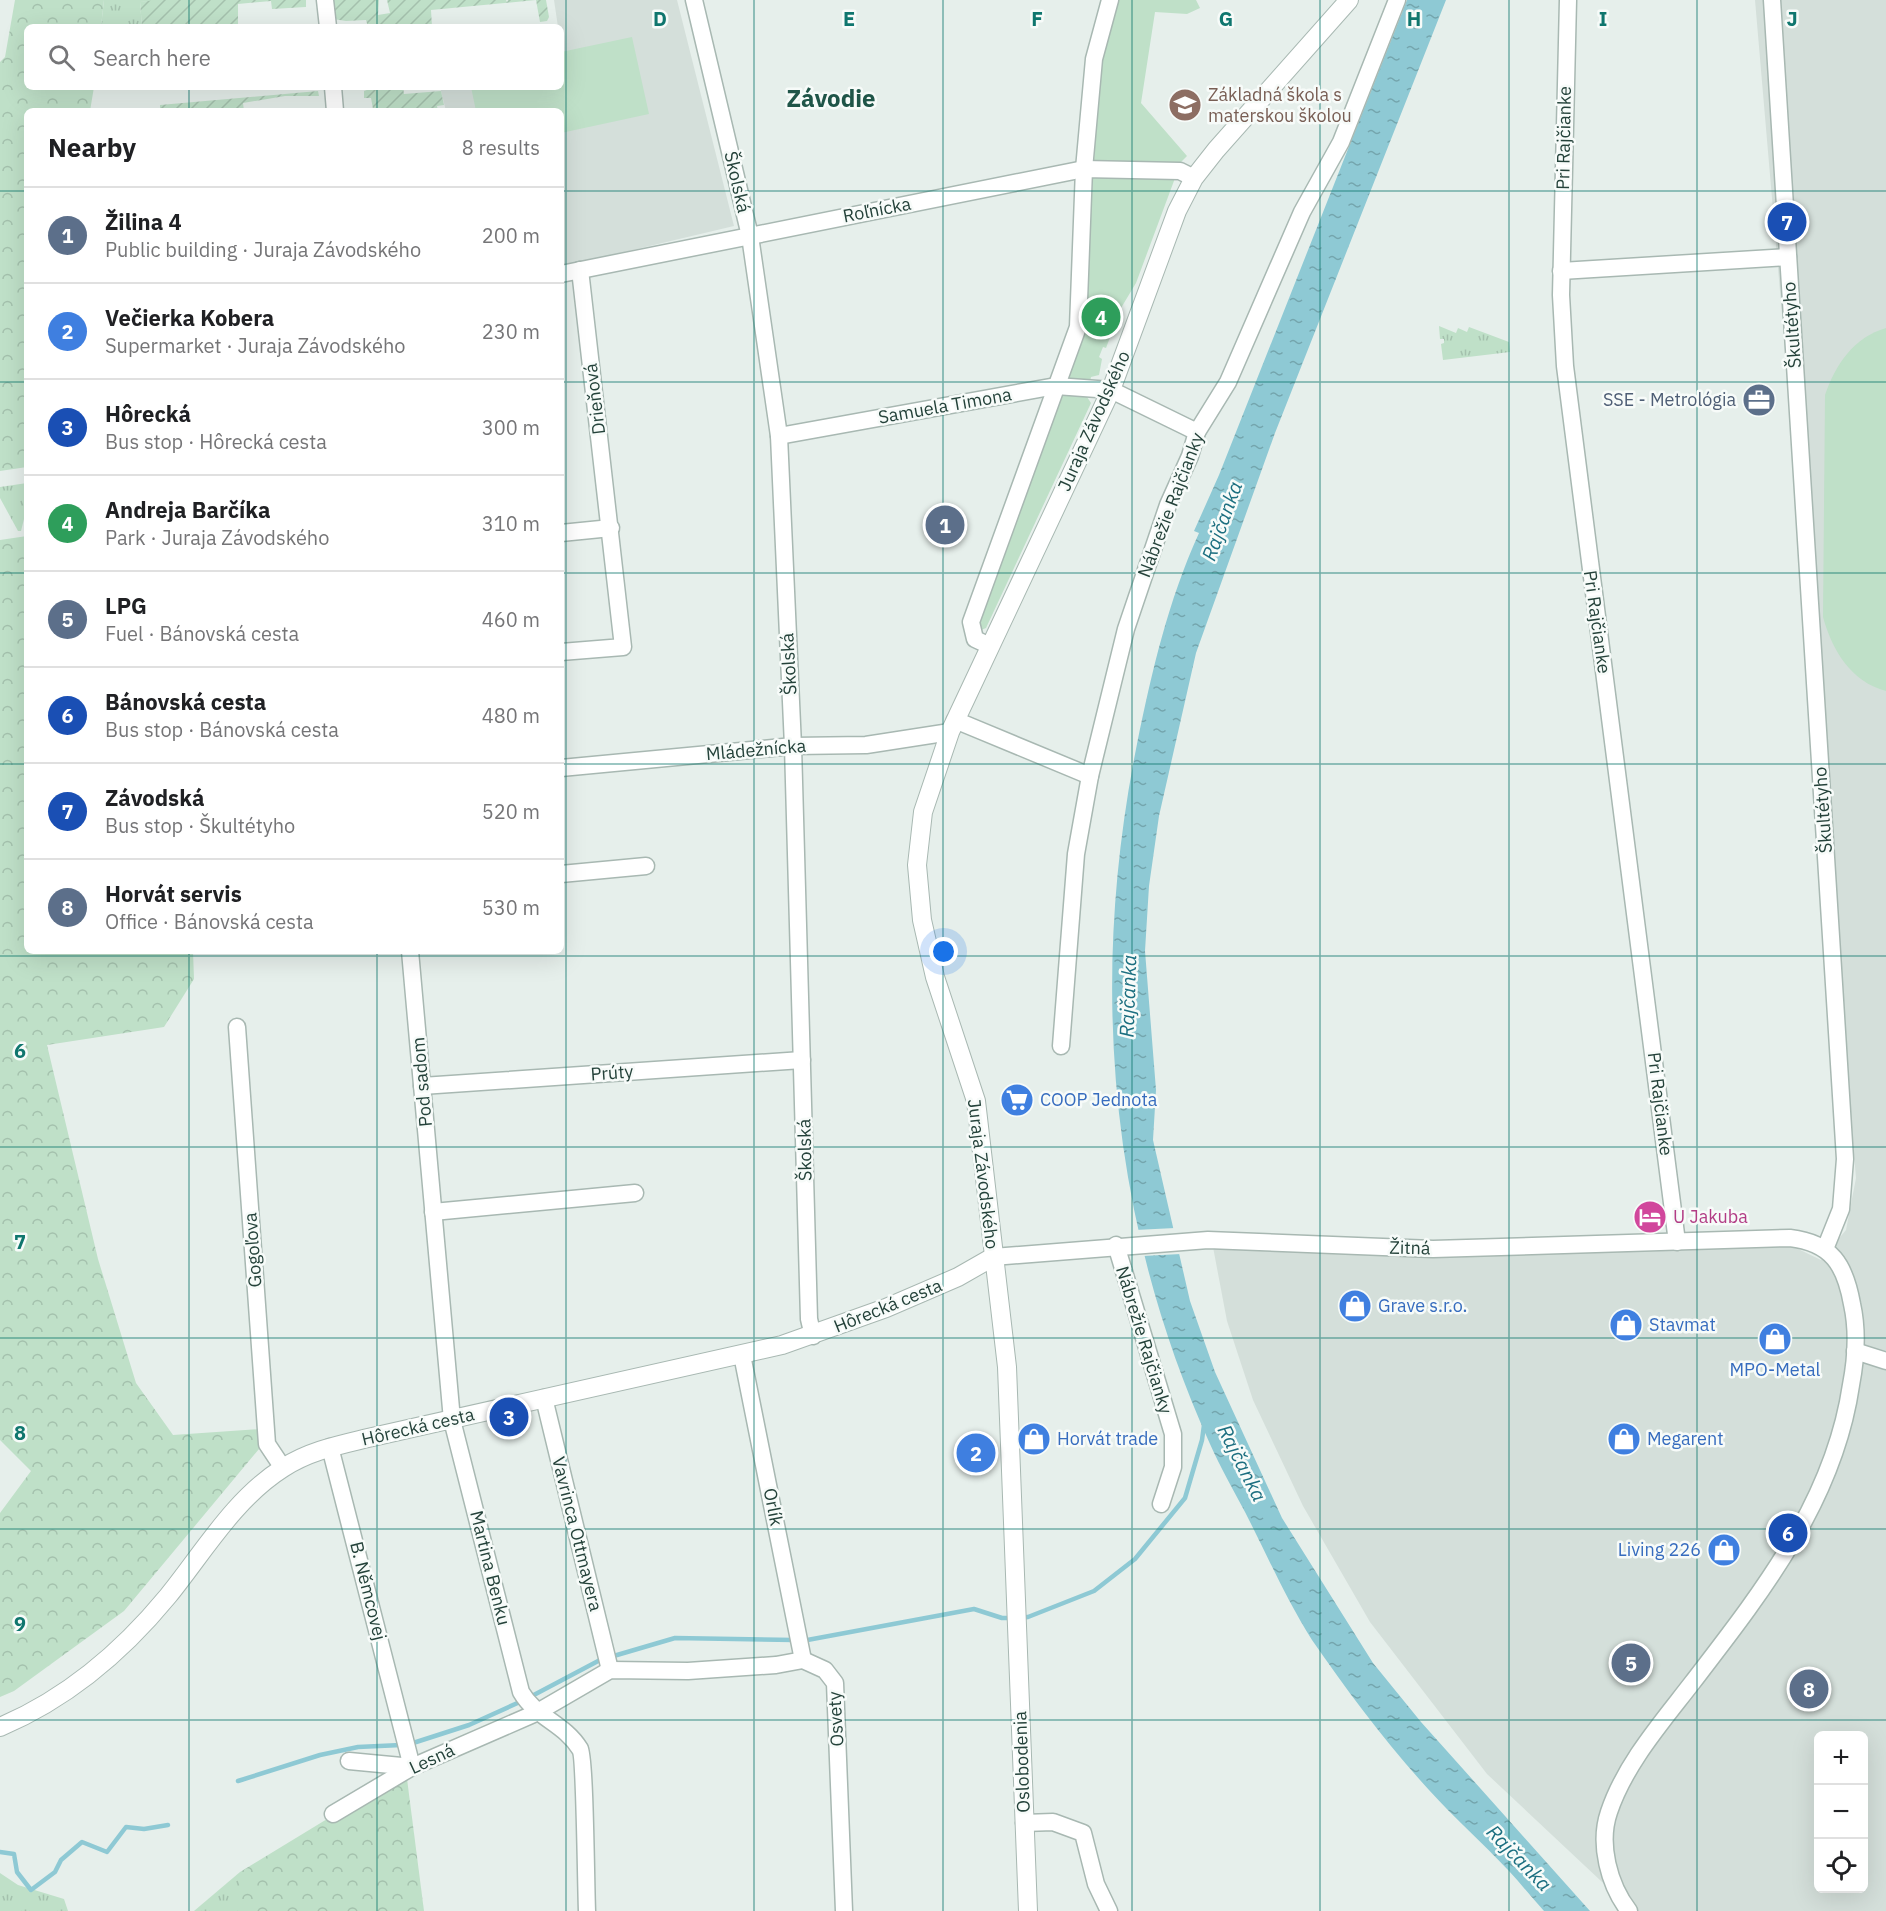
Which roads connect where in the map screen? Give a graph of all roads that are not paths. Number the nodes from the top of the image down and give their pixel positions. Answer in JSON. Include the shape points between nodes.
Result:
{"nodes":[{"id":1,"x":325,"y":0,"type":"edge"},
{"id":2,"x":694,"y":0,"type":"edge"},
{"id":3,"x":1110,"y":0,"type":"edge"},
{"id":4,"x":1349,"y":0,"type":"edge"},
{"id":5,"x":1397,"y":0,"type":"edge"},
{"id":6,"x":1568,"y":0,"type":"edge"},
{"id":7,"x":1772,"y":0,"type":"edge"},
{"id":8,"x":328,"y":24,"type":"edge"},
{"id":9,"x":333,"y":90,"type":"edge"},
{"id":10,"x":335,"y":108,"type":"edge"},
{"id":11,"x":1084,"y":169,"type":"junction"},
{"id":12,"x":1194,"y":178,"type":"junction"},
{"id":13,"x":750,"y":236,"type":"junction"},
{"id":14,"x":1788,"y":257,"type":"junction"},
{"id":15,"x":580,"y":270,"type":"junction"},
{"id":16,"x":1561,"y":271,"type":"junction"},
{"id":17,"x":564,"y":273,"type":"edge"},
{"id":18,"x":1056,"y":386,"type":"junction"},
{"id":19,"x":1111,"y":390,"type":"junction"},
{"id":20,"x":1197,"y":432,"type":"junction"},
{"id":21,"x":779,"y":436,"type":"junction"},
{"id":22,"x":610,"y":528,"type":"junction"},
{"id":23,"x":564,"y":533,"type":"edge"},
{"id":24,"x":990,"y":646,"type":"junction"},
{"id":25,"x":564,"y":652,"type":"edge"},
{"id":26,"x":952,"y":726,"type":"junction"},
{"id":27,"x":793,"y":746,"type":"junction"},
{"id":28,"x":564,"y":768,"type":"edge"},
{"id":29,"x":1090,"y":776,"type":"junction"},
{"id":30,"x":646,"y":866,"type":"dead end"},
{"id":31,"x":564,"y":874,"type":"edge"},
{"id":32,"x":410,"y":954,"type":"edge"},
{"id":33,"x":237,"y":1027,"type":"dead end"},
{"id":34,"x":1061,"y":1046,"type":"dead end"},
{"id":35,"x":802,"y":1060,"type":"junction"},
{"id":36,"x":422,"y":1086,"type":"junction"},
{"id":37,"x":635,"y":1193,"type":"dead end"},
{"id":38,"x":433,"y":1212,"type":"junction"},
{"id":39,"x":1677,"y":1242,"type":"junction"},
{"id":40,"x":1122,"y":1245,"type":"junction"},
{"id":41,"x":1825,"y":1249,"type":"junction"},
{"id":42,"x":993,"y":1257,"type":"junction"},
{"id":43,"x":813,"y":1336,"type":"junction"},
{"id":44,"x":1855,"y":1351,"type":"junction"},
{"id":45,"x":742,"y":1355,"type":"junction"},
{"id":46,"x":1886,"y":1361,"type":"edge"},
{"id":47,"x":544,"y":1398,"type":"junction"},
{"id":48,"x":452,"y":1420,"type":"junction"},
{"id":49,"x":330,"y":1447,"type":"junction"},
{"id":50,"x":283,"y":1468,"type":"junction"},
{"id":51,"x":1161,"y":1504,"type":"dead end"},
{"id":52,"x":1017,"y":1619,"type":"joint"},
{"id":53,"x":801,"y":1647,"type":"junction"},
{"id":54,"x":608,"y":1662,"type":"junction"},
{"id":55,"x":528,"y":1703,"type":"junction"},
{"id":56,"x":0,"y":1727,"type":"edge"},
{"id":57,"x":408,"y":1751,"type":"junction"},
{"id":58,"x":349,"y":1761,"type":"dead end"},
{"id":59,"x":333,"y":1814,"type":"dead end"},
{"id":60,"x":1024,"y":1823,"type":"junction"},
{"id":61,"x":587,"y":1911,"type":"edge"},
{"id":62,"x":844,"y":1911,"type":"edge"},
{"id":63,"x":1028,"y":1911,"type":"edge"},
{"id":64,"x":1109,"y":1911,"type":"edge"},
{"id":65,"x":1629,"y":1911,"type":"edge"}],
"edges":[{"from":1,"to":8,"type":"street"},
{"from":2,"to":13,"type":"street","name":"Školská"},
{"from":3,"to":11,"type":"street","via":[[1094,59]]},
{"from":4,"to":12,"type":"street","name":"Juraja Závodského"},
{"from":5,"to":20,"type":"street","name":"Nábrežie Rajčianky","via":[[1341,142],[1302,212],[1228,382]]},
{"from":6,"to":16,"type":"street","name":"Pri Rajčianke"},
{"from":7,"to":14,"type":"street","name":"Škultétyho"},
{"from":9,"to":10,"type":"street"},
{"from":11,"to":12,"type":"street","name":"Roľnícka","via":[[1180,171]]},
{"from":11,"to":13,"type":"street","name":"Roľnícka"},
{"from":11,"to":18,"type":"street","via":[[1078,327]]},
{"from":12,"to":19,"type":"street","name":"Juraja Závodského","via":[[1177,211]]},
{"from":13,"to":15,"type":"street","name":"Roľnícka"},
{"from":13,"to":21,"type":"street","name":"Školská"},
{"from":14,"to":16,"type":"street","name":"Škultétyho"},
{"from":14,"to":41,"type":"street","name":"Škultétyho","via":[[1845,1158],[1840,1209]]},
{"from":15,"to":17,"type":"street","name":"Roľnícka"},
{"from":15,"to":22,"type":"street","name":"Drieňová"},
{"from":16,"to":39,"type":"street","name":"Pri Rajčianke","via":[[1561,319],[1571,424]]},
{"from":18,"to":19,"type":"street","name":"Samuela Timona"},
{"from":18,"to":21,"type":"street","name":"Samuela Timona"},
{"from":18,"to":24,"type":"street","via":[[971,622],[975,639]]},
{"from":19,"to":20,"type":"street"},
{"from":19,"to":24,"type":"street","name":"Juraja Závodského"},
{"from":20,"to":29,"type":"street","name":"Nábrežie Rajčianky","via":[[1126,629]]},
{"from":21,"to":27,"type":"street","name":"Školská"},
{"from":22,"to":23,"type":"street"},
{"from":22,"to":25,"type":"street","name":"Drieňová","via":[[623,648]]},
{"from":24,"to":26,"type":"street","name":"Juraja Závodského"},
{"from":26,"to":27,"type":"street","name":"Mládežnícka","via":[[866,745]]},
{"from":26,"to":29,"type":"street"},
{"from":26,"to":42,"type":"street","name":"Juraja Závodského","via":[[922,812],[918,892],[935,977],[976,1101]]},
{"from":27,"to":28,"type":"street","name":"Mládežnícka"},
{"from":27,"to":35,"type":"street","name":"Školská"},
{"from":29,"to":34,"type":"street","name":"Nábrežie Rajčianky","via":[[1076,854]]},
{"from":30,"to":31,"type":"street"},
{"from":32,"to":36,"type":"street","name":"Pod sadom"},
{"from":33,"to":50,"type":"street","name":"Gogoľova","via":[[267,1444]]},
{"from":35,"to":36,"type":"street","name":"Prúty"},
{"from":35,"to":43,"type":"street","name":"Školská","via":[[809,1319]]},
{"from":36,"to":38,"type":"street","name":"Pod sadom"},
{"from":37,"to":38,"type":"street"},
{"from":38,"to":48,"type":"street","name":"Pod sadom"},
{"from":39,"to":40,"type":"street","name":"Žitná","via":[[1433,1249],[1193,1240]]},
{"from":39,"to":41,"type":"street","name":"Žitná","via":[[1790,1239]]},
{"from":40,"to":42,"type":"street","name":"Žitná"},
{"from":40,"to":51,"type":"street","name":"Nábrežie Rajčianky","via":[[1173,1434],[1173,1467]]},
{"from":41,"to":44,"type":"street","via":[[1846,1278],[1855,1317]]},
{"from":42,"to":43,"type":"street","name":"Hôrecká cesta","via":[[958,1277]]},
{"from":42,"to":52,"type":"street","name":"Juraja Závodského","via":[[1007,1367]]},
{"from":43,"to":45,"type":"street","name":"Hôrecká cesta"},
{"from":44,"to":46,"type":"street"},
{"from":44,"to":65,"type":"street","via":[[1839,1444],[1812,1509],[1760,1593],[1652,1736],[1610,1809],[1605,1832],[1607,1857],[1617,1890]]},
{"from":45,"to":47,"type":"street","name":"Hôrecká cesta"},
{"from":45,"to":53,"type":"street","name":"Orlík"},
{"from":47,"to":48,"type":"street","name":"Hôrecká cesta"},
{"from":47,"to":54,"type":"street","name":"Vavrinca Ottmayera"},
{"from":48,"to":49,"type":"street","name":"Hôrecká cesta"},
{"from":48,"to":55,"type":"street","name":"Martina Benku"},
{"from":49,"to":50,"type":"street","name":"Hôrecká cesta"},
{"from":49,"to":57,"type":"street","name":"B. Němcovej"},
{"from":50,"to":56,"type":"street","name":"Hôrecká cesta","via":[[242,1502],[130,1639],[46,1704]]},
{"from":52,"to":60,"type":"street","name":"Oslobodenia"},
{"from":53,"to":54,"type":"street","via":[[776,1665],[688,1671]]},
{"from":53,"to":62,"type":"street","name":"Osvety","via":[[835,1683]]},
{"from":54,"to":55,"type":"street","name":"Lesná"},
{"from":55,"to":57,"type":"street","name":"Lesná"},
{"from":55,"to":61,"type":"street","via":[[561,1725],[582,1751]]},
{"from":57,"to":58,"type":"street"},
{"from":57,"to":59,"type":"street","name":"Lesná"},
{"from":60,"to":63,"type":"street","name":"Oslobodenia"},
{"from":60,"to":64,"type":"street","via":[[1053,1822],[1083,1833],[1096,1884]]}]}
